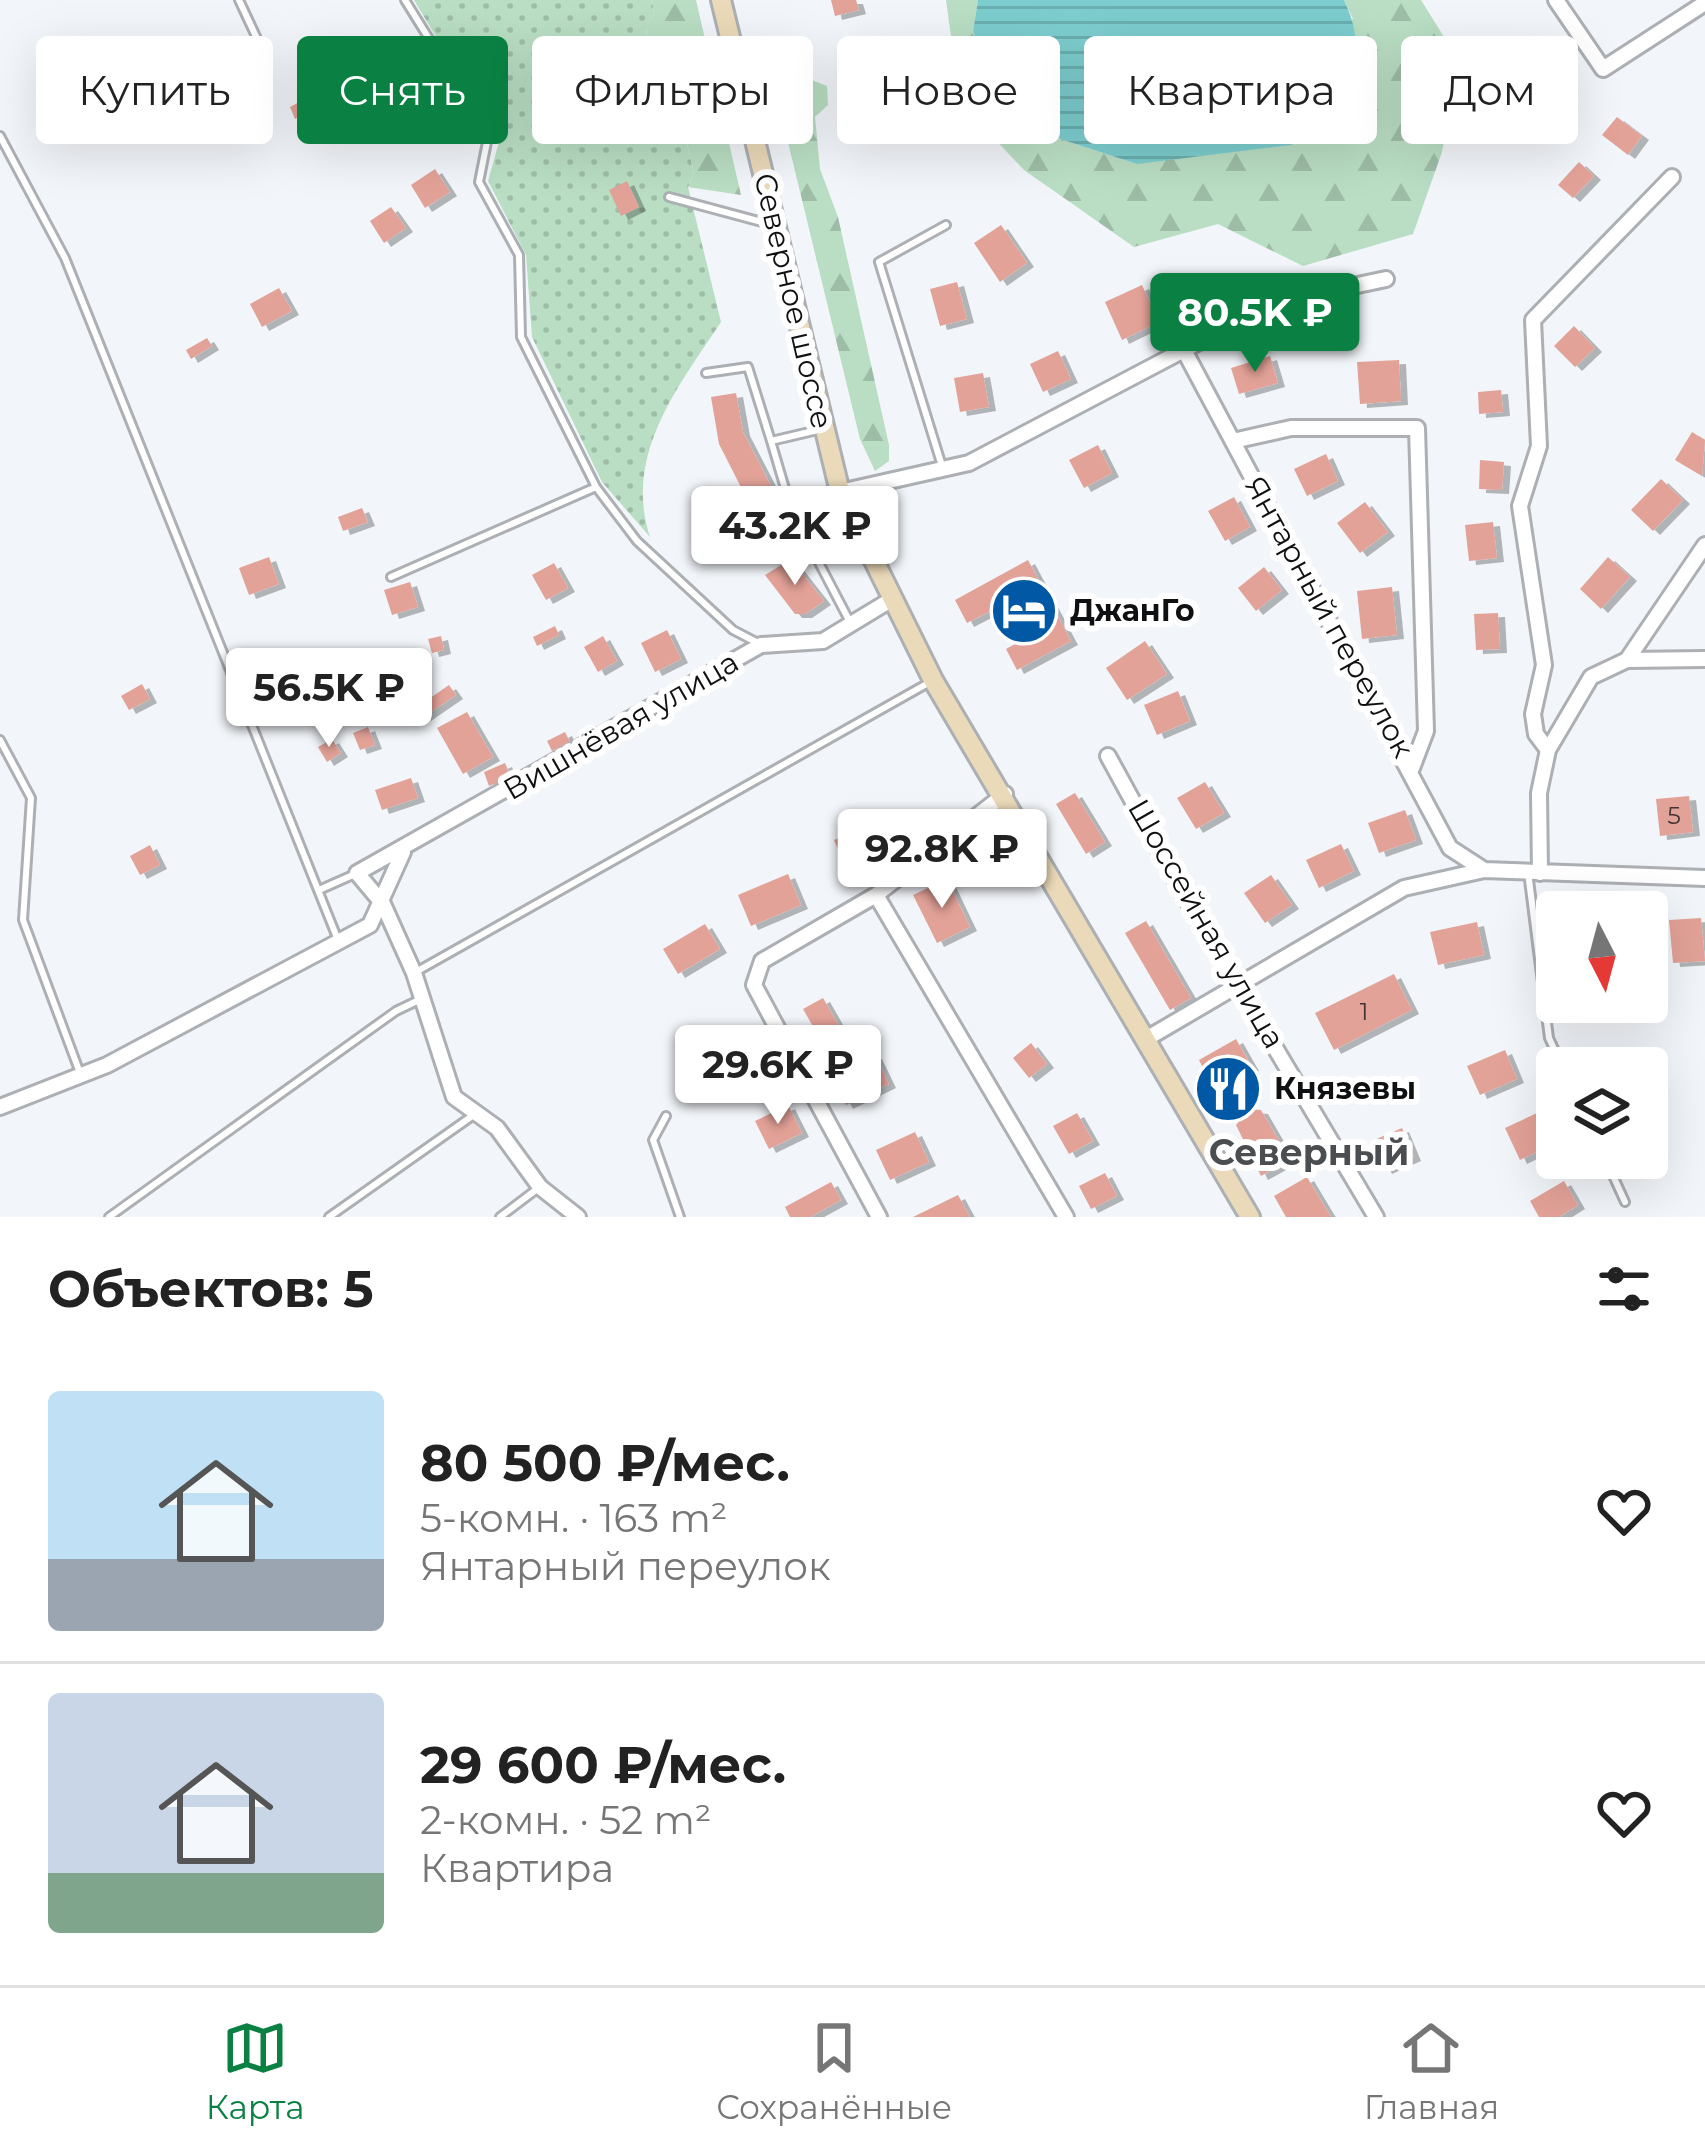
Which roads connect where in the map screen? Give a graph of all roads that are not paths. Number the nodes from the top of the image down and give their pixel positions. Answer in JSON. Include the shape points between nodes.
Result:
{"nodes":[{"id":1,"x":239,"y":0,"type":"edge"},
{"id":2,"x":405,"y":0,"type":"edge"},
{"id":3,"x":721,"y":0,"type":"edge"},
{"id":4,"x":1556,"y":0,"type":"edge"},
{"id":5,"x":1705,"y":3,"type":"edge"},
{"id":6,"x":256,"y":36,"type":"edge"},
{"id":7,"x":0,"y":136,"type":"edge"},
{"id":8,"x":1672,"y":177,"type":"dead end"},
{"id":9,"x":669,"y":196,"type":"dead end"},
{"id":10,"x":946,"y":225,"type":"dead end"},
{"id":11,"x":776,"y":226,"type":"junction"},
{"id":12,"x":1386,"y":279,"type":"dead end"},
{"id":13,"x":1185,"y":352,"type":"junction"},
{"id":14,"x":706,"y":373,"type":"dead end"},
{"id":15,"x":821,"y":428,"type":"junction"},
{"id":16,"x":771,"y":441,"type":"junction"},
{"id":17,"x":1233,"y":441,"type":"junction"},
{"id":18,"x":943,"y":470,"type":"junction"},
{"id":19,"x":596,"y":487,"type":"junction"},
{"id":20,"x":840,"y":492,"type":"junction"},
{"id":21,"x":1705,"y":545,"type":"edge"},
{"id":22,"x":391,"y":577,"type":"dead end"},
{"id":23,"x":890,"y":601,"type":"junction"},
{"id":24,"x":852,"y":626,"type":"junction"},
{"id":25,"x":761,"y":645,"type":"junction"},
{"id":26,"x":1705,"y":658,"type":"edge"},
{"id":27,"x":1627,"y":659,"type":"junction"},
{"id":28,"x":933,"y":680,"type":"junction"},
{"id":29,"x":0,"y":740,"type":"edge"},
{"id":30,"x":1548,"y":750,"type":"junction"},
{"id":31,"x":1108,"y":756,"type":"dead end"},
{"id":32,"x":1412,"y":768,"type":"junction"},
{"id":33,"x":1005,"y":794,"type":"junction"},
{"id":34,"x":403,"y":852,"type":"junction"},
{"id":35,"x":1484,"y":869,"type":"junction"},
{"id":36,"x":1534,"y":872,"type":"junction"},
{"id":37,"x":357,"y":874,"type":"junction"},
{"id":38,"x":1705,"y":878,"type":"edge"},
{"id":39,"x":319,"y":890,"type":"junction"},
{"id":40,"x":876,"y":895,"type":"junction"},
{"id":41,"x":383,"y":904,"type":"junction"},
{"id":42,"x":339,"y":941,"type":"junction"},
{"id":43,"x":414,"y":973,"type":"junction"},
{"id":44,"x":1240,"y":982,"type":"junction"},
{"id":45,"x":422,"y":998,"type":"junction"},
{"id":46,"x":1146,"y":1039,"type":"junction"},
{"id":47,"x":1554,"y":1047,"type":"edge"},
{"id":48,"x":81,"y":1076,"type":"junction"},
{"id":49,"x":0,"y":1108,"type":"edge"},
{"id":50,"x":475,"y":1114,"type":"junction"},
{"id":51,"x":666,"y":1116,"type":"dead end"},
{"id":52,"x":1615,"y":1179,"type":"edge"},
{"id":53,"x":540,"y":1187,"type":"junction"},
{"id":54,"x":1625,"y":1202,"type":"dead end"},
{"id":55,"x":109,"y":1217,"type":"edge"},
{"id":56,"x":329,"y":1217,"type":"edge"},
{"id":57,"x":500,"y":1217,"type":"edge"},
{"id":58,"x":578,"y":1217,"type":"edge"},
{"id":59,"x":680,"y":1217,"type":"edge"},
{"id":60,"x":879,"y":1217,"type":"edge"},
{"id":61,"x":1066,"y":1217,"type":"edge"},
{"id":62,"x":1250,"y":1217,"type":"edge"},
{"id":63,"x":1376,"y":1217,"type":"edge"}],
"edges":[{"from":1,"to":6,"type":"lane"},
{"from":2,"to":19,"type":"lane","via":[[477,116],[487,142],[479,182],[519,255],[521,337]]},
{"from":3,"to":11,"type":"main road","name":"Северное шоссе"},
{"from":4,"to":5,"type":"street","via":[[1603,69]]},
{"from":7,"to":39,"type":"lane","via":[[65,258]]},
{"from":8,"to":30,"type":"street","via":[[1533,320],[1539,446],[1520,506],[1544,665],[1533,714]]},
{"from":9,"to":11,"type":"lane"},
{"from":10,"to":18,"type":"lane","via":[[879,262]]},
{"from":11,"to":15,"type":"main road","name":"Северное шоссе"},
{"from":12,"to":13,"type":"street","via":[[1274,303]]},
{"from":13,"to":17,"type":"street","name":"Янтарный переулок"},
{"from":13,"to":18,"type":"street"},
{"from":14,"to":16,"type":"lane","via":[[748,367]]},
{"from":15,"to":16,"type":"lane"},
{"from":15,"to":20,"type":"main road","name":"Северное шоссе"},
{"from":16,"to":24,"type":"lane","via":[[791,509]]},
{"from":17,"to":32,"type":"street","name":"Янтарный переулок"},
{"from":17,"to":32,"type":"street","via":[[1291,428],[1417,428],[1426,731]]},
{"from":18,"to":20,"type":"street"},
{"from":19,"to":22,"type":"lane"},
{"from":19,"to":25,"type":"lane","via":[[637,542]]},
{"from":20,"to":23,"type":"main road","name":"Северное шоссе"},
{"from":21,"to":27,"type":"street"},
{"from":23,"to":24,"type":"street","name":"Вишнёвая улица"},
{"from":23,"to":28,"type":"main road","name":"Северное шоссе"},
{"from":24,"to":25,"type":"street","name":"Вишнёвая улица","via":[[823,641]]},
{"from":25,"to":34,"type":"street","name":"Вишнёвая улица"},
{"from":26,"to":27,"type":"street"},
{"from":27,"to":30,"type":"street","via":[[1591,677]]},
{"from":28,"to":33,"type":"main road","name":"Северное шоссе"},
{"from":28,"to":43,"type":"lane"},
{"from":29,"to":48,"type":"lane","via":[[31,798],[22,920]]},
{"from":30,"to":36,"type":"street"},
{"from":31,"to":44,"type":"street","name":"Шоссейная улица"},
{"from":32,"to":35,"type":"street","name":"Янтарный переулок","via":[[1450,848]]},
{"from":33,"to":40,"type":"street"},
{"from":33,"to":46,"type":"main road","name":"Северное шоссе"},
{"from":34,"to":37,"type":"street","name":"Вишнёвая улица"},
{"from":34,"to":41,"type":"street"},
{"from":35,"to":36,"type":"street"},
{"from":35,"to":44,"type":"street","via":[[1405,888]]},
{"from":36,"to":38,"type":"street"},
{"from":36,"to":47,"type":"lane"},
{"from":37,"to":39,"type":"lane"},
{"from":37,"to":41,"type":"street"},
{"from":39,"to":42,"type":"lane"},
{"from":40,"to":60,"type":"street","via":[[762,961],[754,985]]},
{"from":40,"to":61,"type":"street"},
{"from":41,"to":42,"type":"street","via":[[370,925]]},
{"from":41,"to":43,"type":"street"},
{"from":42,"to":48,"type":"street"},
{"from":43,"to":45,"type":"street"},
{"from":44,"to":46,"type":"street"},
{"from":44,"to":63,"type":"street","name":"Шоссейная улица"},
{"from":45,"to":50,"type":"street","via":[[454,1097]]},
{"from":45,"to":55,"type":"lane"},
{"from":46,"to":62,"type":"main road","name":"Северное шоссе"},
{"from":48,"to":49,"type":"street"},
{"from":50,"to":53,"type":"street","via":[[496,1128]]},
{"from":50,"to":56,"type":"lane"},
{"from":51,"to":59,"type":"lane","via":[[653,1140]]},
{"from":52,"to":54,"type":"lane"},
{"from":53,"to":57,"type":"lane"},
{"from":53,"to":58,"type":"street"}]}
